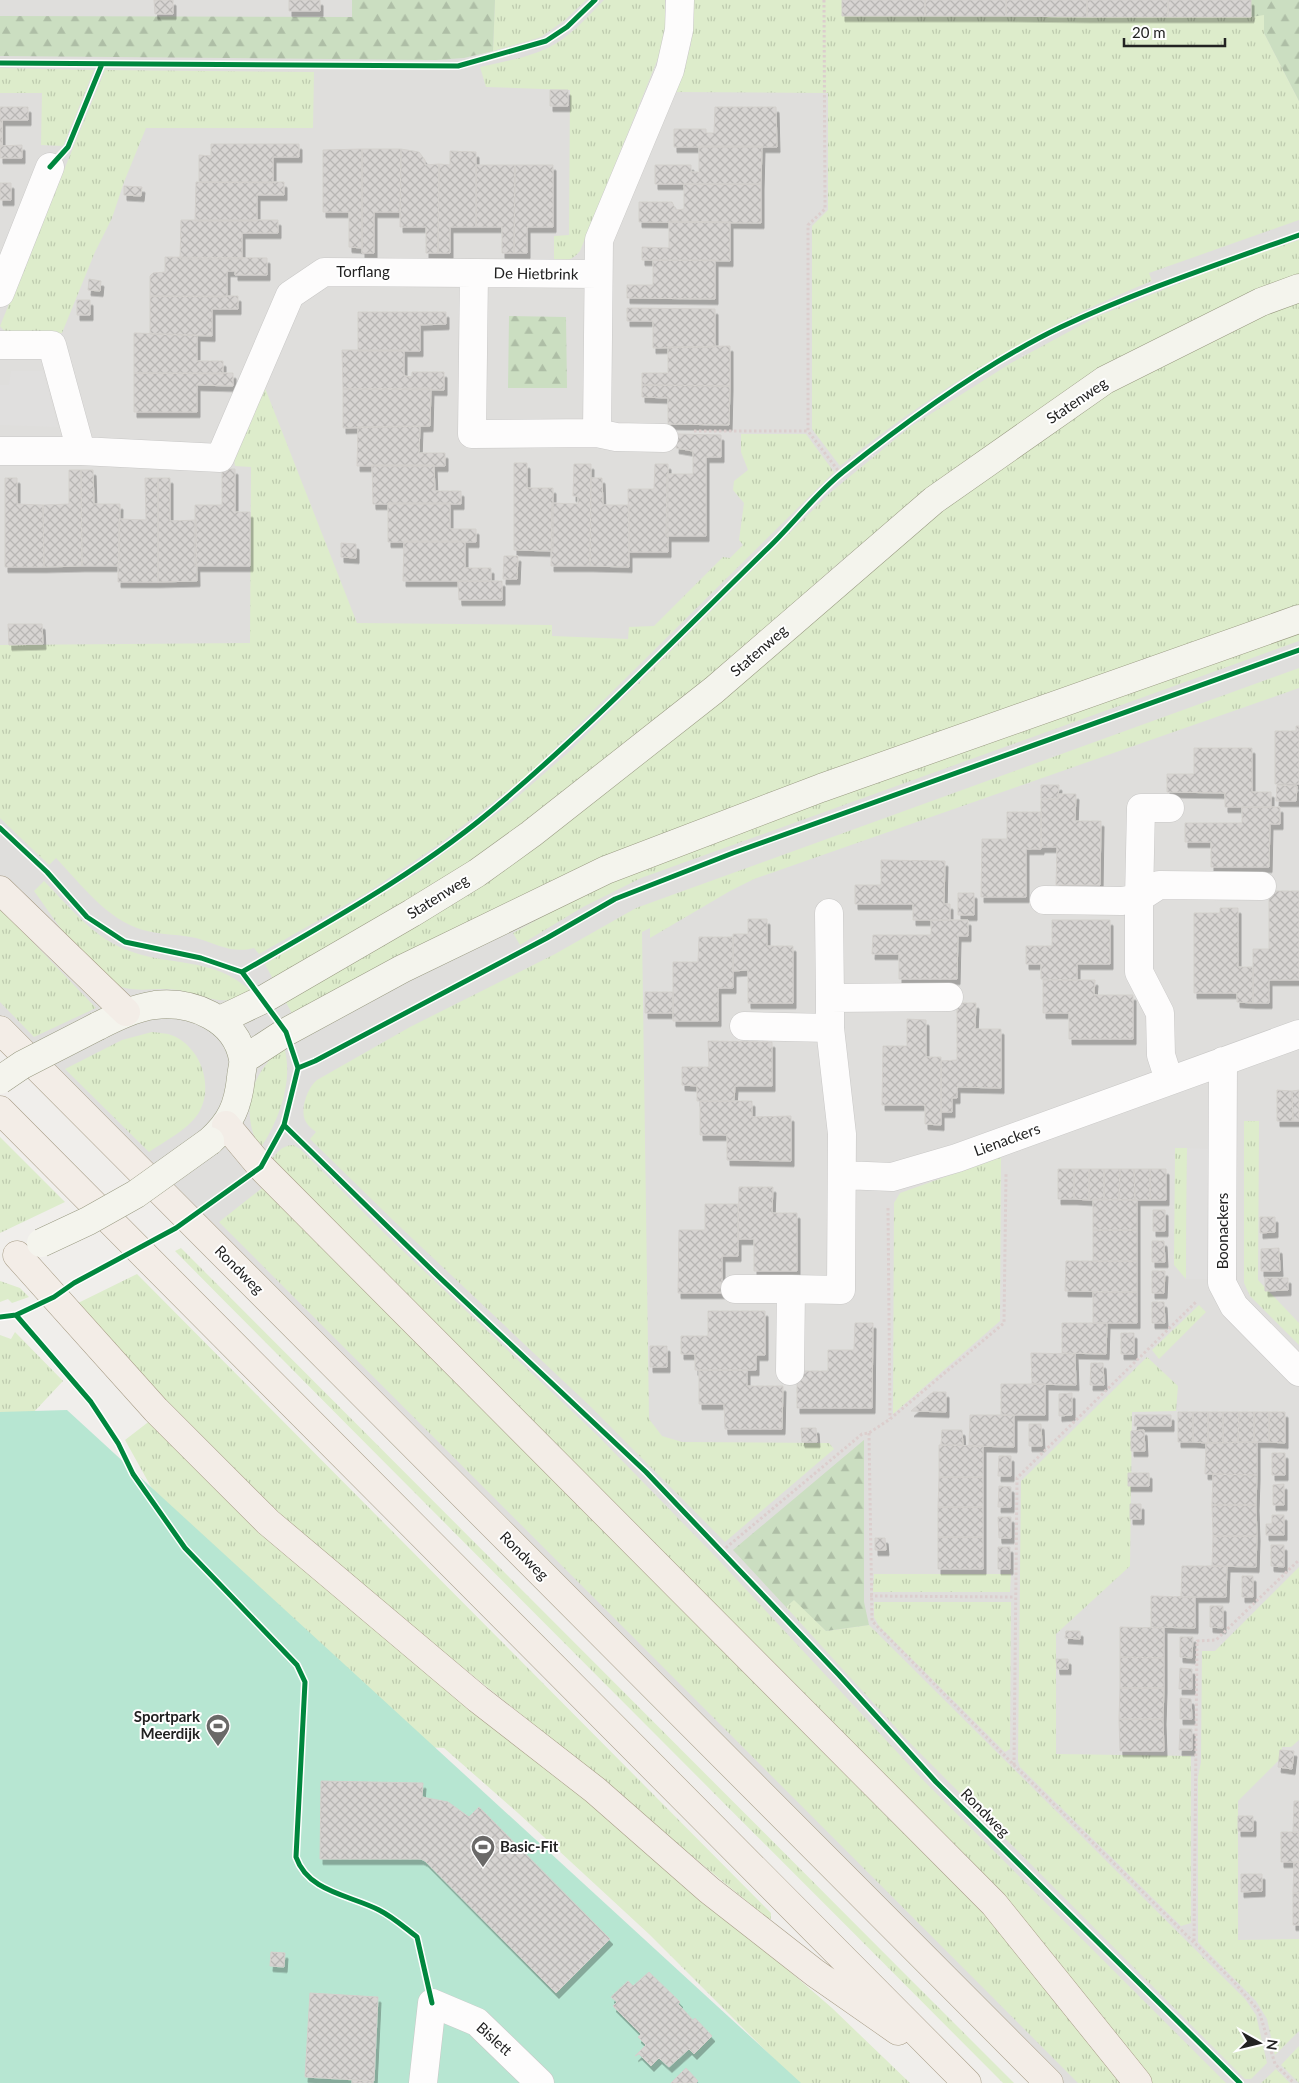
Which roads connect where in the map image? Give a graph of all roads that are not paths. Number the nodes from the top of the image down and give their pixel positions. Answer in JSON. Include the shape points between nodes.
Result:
{"nodes":[{"id":1,"x":680,"y":0,"type":"edge"},
{"id":2,"x":50,"y":167,"type":"dead end"},
{"id":3,"x":474,"y":273,"type":"junction"},
{"id":4,"x":598,"y":274,"type":"junction"},
{"id":5,"x":1299,"y":288,"type":"edge"},
{"id":6,"x":0,"y":294,"type":"edge"},
{"id":7,"x":0,"y":346,"type":"edge"},
{"id":8,"x":597,"y":433,"type":"junction"},
{"id":9,"x":664,"y":438,"type":"road end"},
{"id":10,"x":0,"y":450,"type":"edge"},
{"id":11,"x":81,"y":451,"type":"junction"},
{"id":12,"x":1299,"y":619,"type":"edge"},
{"id":13,"x":1170,"y":808,"type":"dead end"},
{"id":14,"x":1262,"y":886,"type":"dead end"},
{"id":15,"x":0,"y":890,"type":"edge"},
{"id":16,"x":1139,"y":898,"type":"junction"},
{"id":17,"x":1044,"y":900,"type":"dead end"},
{"id":18,"x":829,"y":913,"type":"dead end"},
{"id":19,"x":950,"y":997,"type":"dead end"},
{"id":20,"x":830,"y":998,"type":"junction"},
{"id":21,"x":126,"y":1012,"type":"junction"},
{"id":22,"x":220,"y":1020,"type":"junction"},
{"id":23,"x":744,"y":1026,"type":"dead end"},
{"id":24,"x":830,"y":1028,"type":"junction"},
{"id":25,"x":0,"y":1030,"type":"edge"},
{"id":26,"x":1299,"y":1034,"type":"edge"},
{"id":27,"x":243,"y":1060,"type":"junction"},
{"id":28,"x":1223,"y":1061,"type":"junction"},
{"id":29,"x":0,"y":1080,"type":"edge"},
{"id":30,"x":1169,"y":1080,"type":"junction"},
{"id":31,"x":0,"y":1110,"type":"edge"},
{"id":32,"x":218,"y":1133,"type":"junction"},
{"id":33,"x":842,"y":1175,"type":"junction"},
{"id":34,"x":8,"y":1258,"type":"edge"},
{"id":35,"x":735,"y":1289,"type":"dead end"},
{"id":36,"x":791,"y":1289,"type":"junction"},
{"id":37,"x":790,"y":1371,"type":"dead end"},
{"id":38,"x":1299,"y":1372,"type":"edge"},
{"id":39,"x":961,"y":2078,"type":"edge"},
{"id":40,"x":423,"y":2083,"type":"edge"},
{"id":41,"x":540,"y":2083,"type":"edge"},
{"id":42,"x":1049,"y":2083,"type":"edge"},
{"id":43,"x":1138,"y":2083,"type":"edge"}],
"edges":[{"from":1,"to":4,"type":"street","via":[[679,30],[670,70],[599,240]]},
{"from":2,"to":6,"type":"street"},
{"from":3,"to":4,"type":"street","name":"De Hietbrink"},
{"from":3,"to":8,"type":"street","via":[[472,434]]},
{"from":3,"to":11,"type":"street","name":"Torflang","via":[[324,272],[290,294],[220,458]]},
{"from":4,"to":8,"type":"street"},
{"from":5,"to":22,"type":"street","name":"Statenweg","via":[[1261,302],[1105,380],[934,500],[714,690],[531,834],[477,873],[396,922],[264,999]]},
{"from":7,"to":11,"type":"street","via":[[52,345]]},
{"from":8,"to":9,"type":"street","via":[[616,437]]},
{"from":10,"to":11,"type":"street","name":"Torflang"},
{"from":12,"to":27,"type":"street","via":[[821,788],[606,870],[402,969],[286,1032]]},
{"from":13,"to":16,"type":"street","via":[[1141,808]]},
{"from":14,"to":16,"type":"street","via":[[1159,885]]},
{"from":15,"to":21,"type":"main road"},
{"from":16,"to":17,"type":"street","via":[[1122,901]]},
{"from":16,"to":30,"type":"street","via":[[1139,972],[1160,1013],[1161,1055]]},
{"from":18,"to":20,"type":"street"},
{"from":19,"to":20,"type":"street"},
{"from":20,"to":24,"type":"street"},
{"from":21,"to":22,"type":"street","via":[[155,1005],[180,1005],[196,1008]]},
{"from":21,"to":29,"type":"street","bridge":true,"via":[[22,1065]]},
{"from":22,"to":27,"type":"street","via":[[234,1037]]},
{"from":23,"to":24,"type":"street"},
{"from":24,"to":33,"type":"street","via":[[842,1134]]},
{"from":25,"to":42,"type":"main road","name":"Rondweg"},
{"from":26,"to":28,"type":"street","name":"Lienackers"},
{"from":27,"to":32,"type":"street","via":[[239,1097]]},
{"from":28,"to":30,"type":"street","name":"Lienackers"},
{"from":28,"to":38,"type":"street","name":"Boonackers","via":[[1222,1283],[1234,1306]]},
{"from":30,"to":33,"type":"street","name":"Lienackers","via":[[1006,1140],[892,1177]]},
{"from":31,"to":39,"type":"main road"},
{"from":32,"to":34,"type":"street","bridge":true,"via":[[136,1194],[88,1221]]},
{"from":32,"to":43,"type":"main road","via":[[261,1167],[994,1904]]},
{"from":33,"to":36,"type":"street","via":[[841,1290]]},
{"from":34,"to":39,"type":"main road","via":[[268,1522],[478,1699],[595,1790],[709,1890],[815,1973]]},
{"from":35,"to":36,"type":"street"},
{"from":36,"to":37,"type":"street"},
{"from":40,"to":41,"type":"street","name":"Bislett","via":[[432,2003],[478,2022]]}]}
